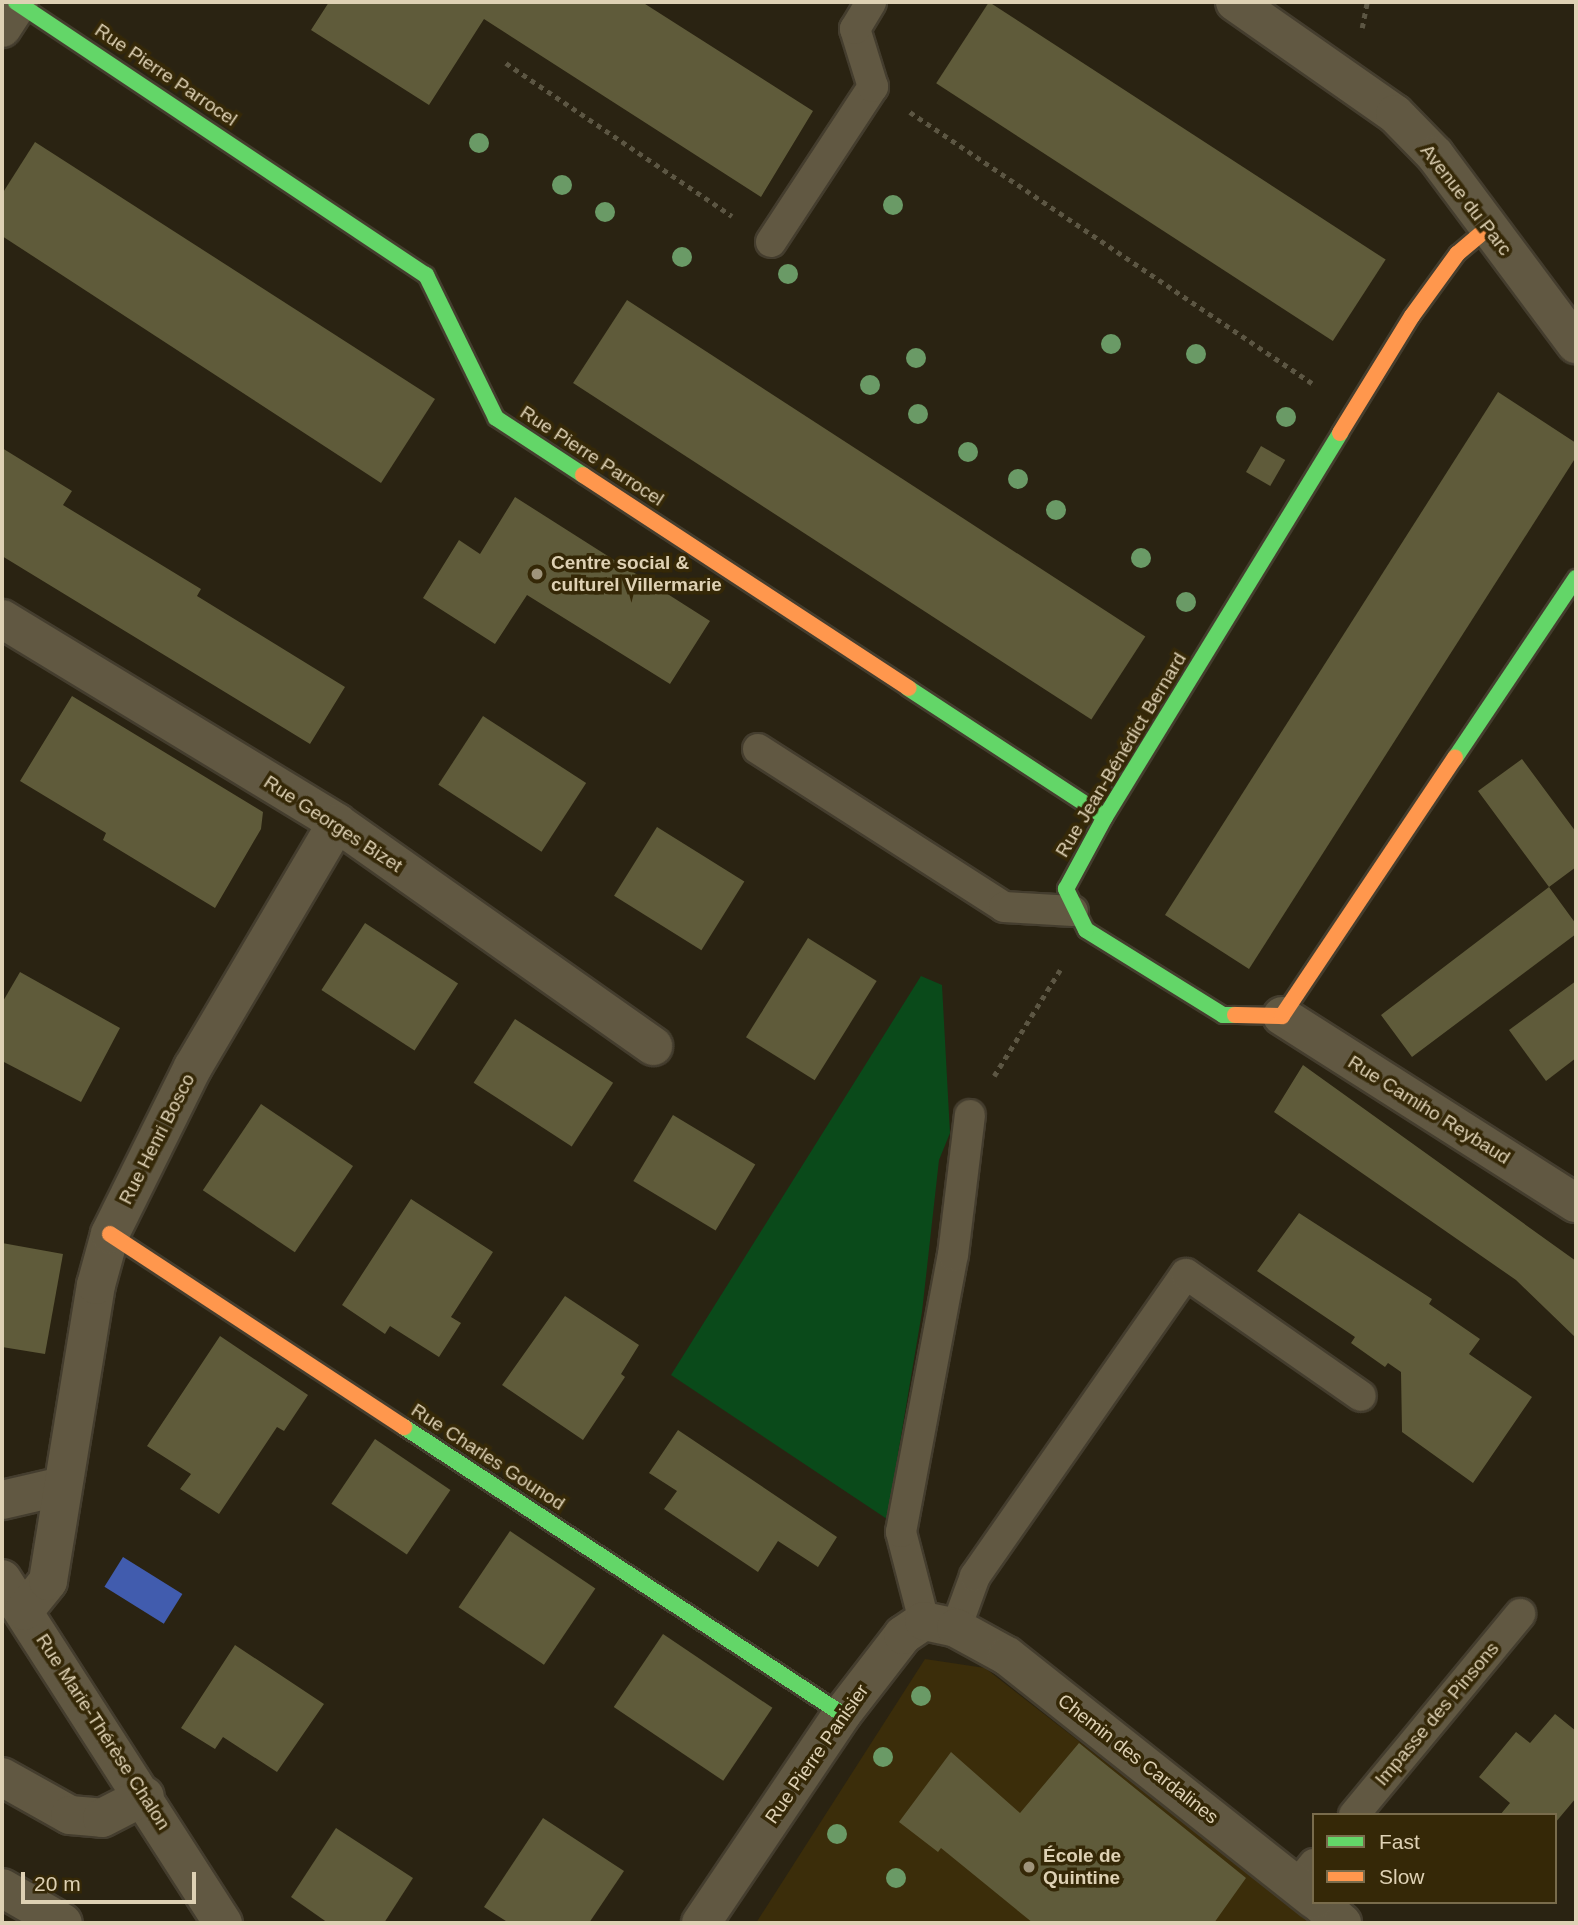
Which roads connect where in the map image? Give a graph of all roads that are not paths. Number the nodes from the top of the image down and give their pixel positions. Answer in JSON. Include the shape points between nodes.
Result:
{"nodes":[{"id":1,"x":871,"y":2,"type":"edge"},
{"id":2,"x":1235,"y":2,"type":"edge"},
{"id":3,"x":14,"y":9,"type":"edge"},
{"id":4,"x":1489,"y":227,"type":"junction"},
{"id":5,"x":771,"y":242,"type":"road end"},
{"id":6,"x":1576,"y":344,"type":"edge"},
{"id":7,"x":1576,"y":578,"type":"edge"},
{"id":8,"x":2,"y":619,"type":"edge"},
{"id":9,"x":758,"y":749,"type":"dead end"},
{"id":10,"x":1105,"y":817,"type":"junction"},
{"id":11,"x":337,"y":823,"type":"junction"},
{"id":12,"x":1079,"y":920,"type":"junction"},
{"id":13,"x":1282,"y":1016,"type":"junction"},
{"id":14,"x":653,"y":1046,"type":"dead end"},
{"id":15,"x":970,"y":1115,"type":"road end"},
{"id":16,"x":1576,"y":1203,"type":"edge"},
{"id":17,"x":110,"y":1234,"type":"junction"},
{"id":18,"x":1361,"y":1396,"type":"dead end"},
{"id":19,"x":62,"y":1486,"type":"junction"},
{"id":20,"x":2,"y":1500,"type":"edge"},
{"id":21,"x":2,"y":1579,"type":"edge"},
{"id":22,"x":24,"y":1611,"type":"junction"},
{"id":23,"x":1520,"y":1614,"type":"dead end"},
{"id":24,"x":940,"y":1624,"type":"junction"},
{"id":25,"x":842,"y":1714,"type":"junction"},
{"id":26,"x":2,"y":1777,"type":"edge"},
{"id":27,"x":145,"y":1796,"type":"junction"},
{"id":28,"x":1356,"y":1813,"type":"edge"},
{"id":29,"x":1310,"y":1887,"type":"edge"},
{"id":30,"x":2,"y":1888,"type":"edge"},
{"id":31,"x":1325,"y":1904,"type":"edge"},
{"id":32,"x":63,"y":1923,"type":"edge"},
{"id":33,"x":223,"y":1923,"type":"edge"},
{"id":34,"x":701,"y":1923,"type":"edge"},
{"id":35,"x":1342,"y":1923,"type":"edge"}],
"edges":[{"from":1,"to":5,"type":"lane","via":[[855,29],[873,87]]},
{"from":2,"to":4,"type":"street","name":"Avenue du Parc","via":[[1395,114],[1435,155]]},
{"from":3,"to":10,"type":"street","name":"Rue Pierre Parrocel","via":[[426,275],[496,418]]},
{"from":4,"to":6,"type":"street","name":"Avenue du Parc"},
{"from":4,"to":10,"type":"street","name":"Rue Jean-Bénédict Bernard","via":[[1457,254],[1412,316]]},
{"from":7,"to":13,"type":"street"},
{"from":8,"to":11,"type":"street","name":"Rue Georges Bizet"},
{"from":9,"to":12,"type":"lane","via":[[1004,907]]},
{"from":10,"to":12,"type":"street","name":"Rue Jean-Bénédict Bernard","via":[[1066,889]]},
{"from":11,"to":14,"type":"street","name":"Rue Georges Bizet"},
{"from":11,"to":17,"type":"street","name":"Rue Henri Bosco","via":[[193,1067]]},
{"from":12,"to":13,"type":"street","via":[[1223,1015]]},
{"from":13,"to":16,"type":"street","name":"Rue Camiho Reybaud"},
{"from":15,"to":24,"type":"lane","via":[[953,1255],[901,1532]]},
{"from":17,"to":19,"type":"street","name":"Rue Henri Bosco","via":[[96,1285]]},
{"from":17,"to":25,"type":"street","name":"Rue Charles Gounod"},
{"from":18,"to":24,"type":"lane","via":[[1186,1274]]},
{"from":19,"to":20,"type":"street"},
{"from":19,"to":22,"type":"street","name":"Rue Henri Bosco","via":[[48,1581]]},
{"from":21,"to":22,"type":"street","name":"Rue Marie-Thérèse Chalon"},
{"from":22,"to":27,"type":"street","name":"Rue Marie-Thérèse Chalon"},
{"from":23,"to":28,"type":"lane","name":"Impasse des Pinsons"},
{"from":24,"to":25,"type":"street","name":"Rue Pierre Panisier","via":[[903,1635]]},
{"from":24,"to":29,"type":"street","name":"Chemin des Cardalines","via":[[1007,1656]]},
{"from":25,"to":34,"type":"street","name":"Rue Pierre Panisier"},
{"from":26,"to":27,"type":"street","via":[[70,1815],[102,1818]]},
{"from":27,"to":33,"type":"street","name":"Rue Marie-Thérèse Chalon"},
{"from":30,"to":32,"type":"street"},
{"from":31,"to":35,"type":"street","name":"Chemin des Cardalines"}]}
